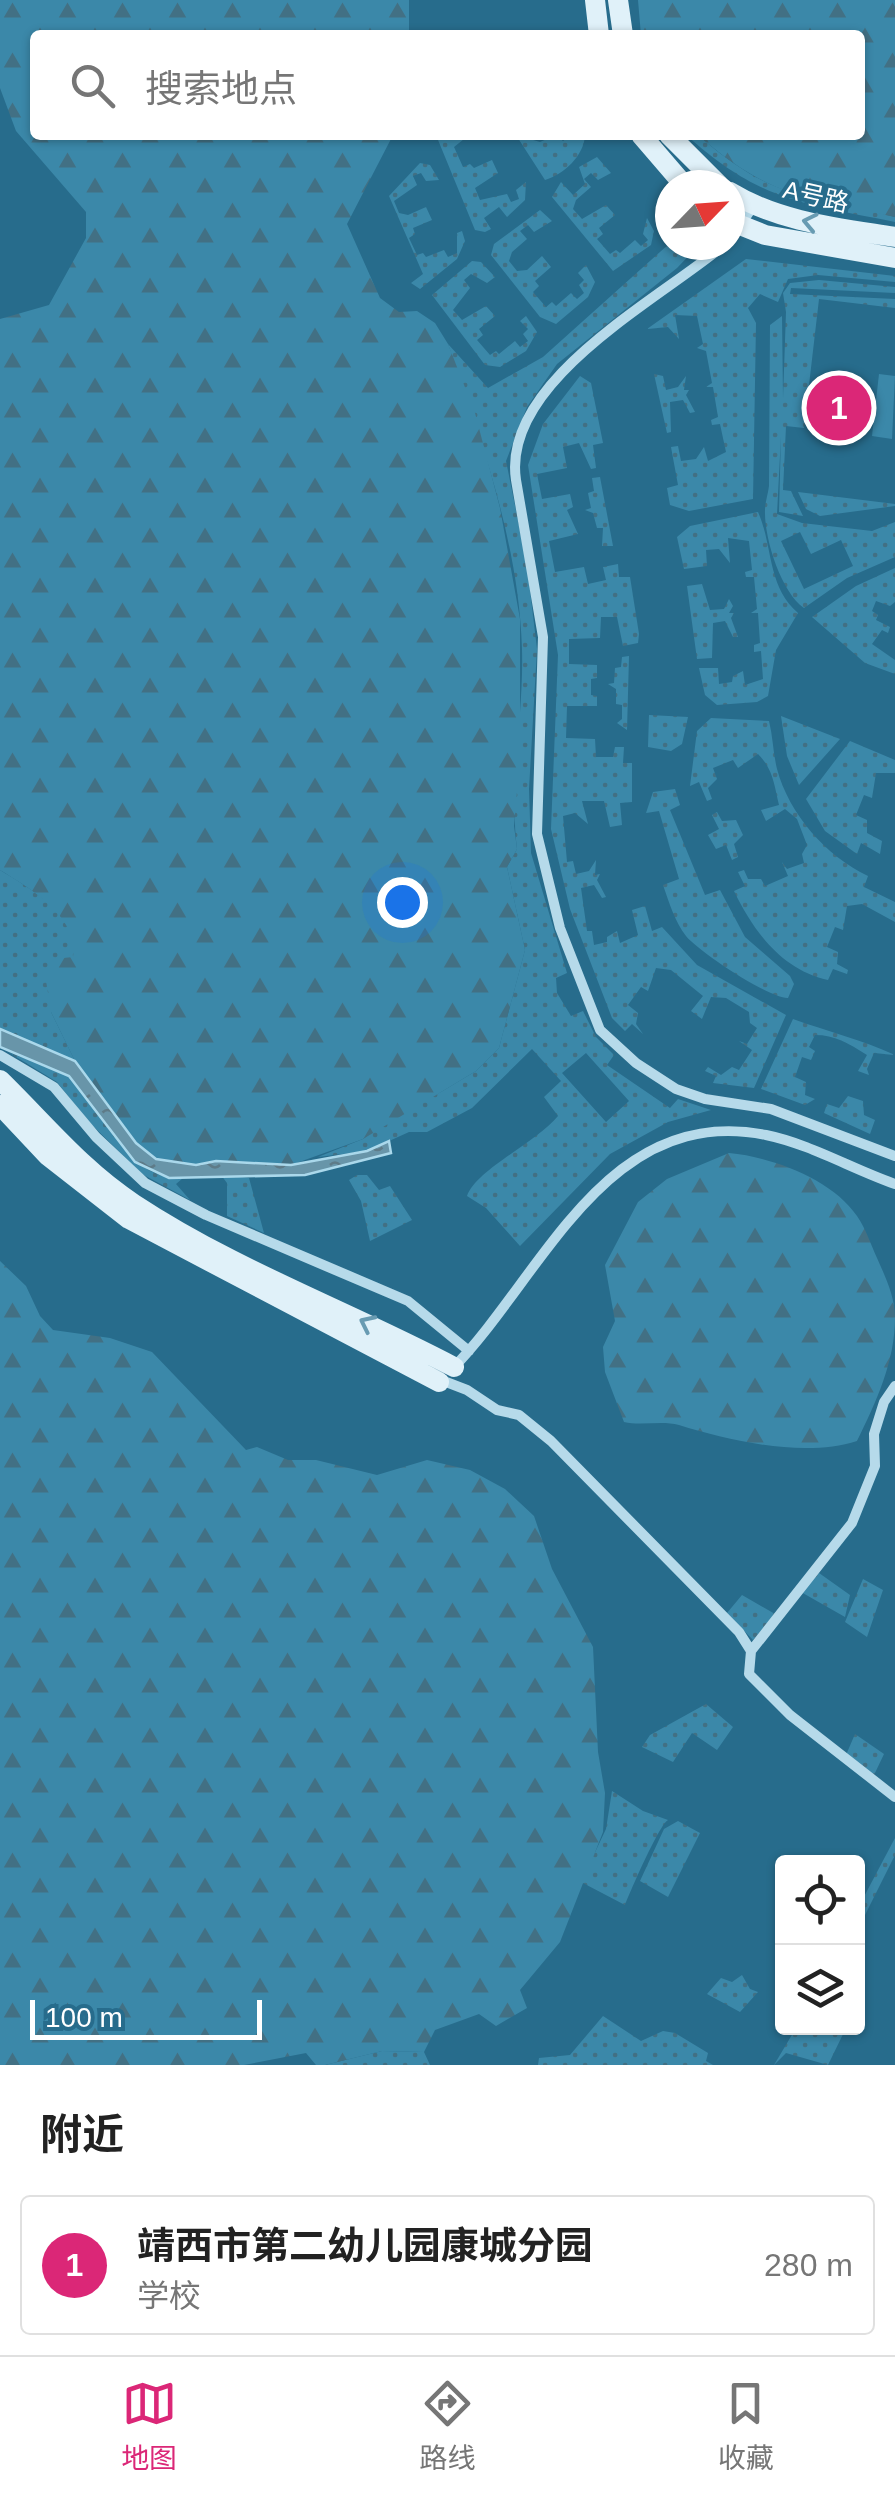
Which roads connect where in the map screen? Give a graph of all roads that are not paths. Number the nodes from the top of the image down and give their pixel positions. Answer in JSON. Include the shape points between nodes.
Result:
{"nodes":[{"id":1,"x":595,"y":0,"type":"edge"},
{"id":2,"x":618,"y":0,"type":"edge"},
{"id":3,"x":598,"y":30,"type":"edge"},
{"id":4,"x":622,"y":30,"type":"edge"},
{"id":5,"x":644,"y":140,"type":"edge"},
{"id":6,"x":674,"y":140,"type":"edge"},
{"id":7,"x":671,"y":170,"type":"edge"},
{"id":8,"x":705,"y":170,"type":"edge"},
{"id":9,"x":745,"y":200,"type":"edge"},
{"id":10,"x":754,"y":205,"type":"junction"},
{"id":11,"x":745,"y":216,"type":"edge"},
{"id":12,"x":745,"y":231,"type":"edge"},
{"id":13,"x":895,"y":236,"type":"edge"},
{"id":14,"x":895,"y":258,"type":"edge"},
{"id":15,"x":704,"y":260,"type":"edge"},
{"id":16,"x":0,"y":1054,"type":"edge"},
{"id":17,"x":0,"y":1080,"type":"edge"},
{"id":18,"x":0,"y":1105,"type":"edge"},
{"id":19,"x":895,"y":1156,"type":"edge"},
{"id":20,"x":895,"y":1184,"type":"edge"},
{"id":21,"x":454,"y":1367,"type":"junction"},
{"id":22,"x":895,"y":1386,"type":"edge"},
{"id":23,"x":751,"y":1651,"type":"junction"},
{"id":24,"x":895,"y":1797,"type":"edge"}],
"edges":[{"from":1,"to":3,"type":"street"},
{"from":2,"to":4,"type":"street"},
{"from":5,"to":7,"type":"street"},
{"from":6,"to":8,"type":"street"},
{"from":9,"to":10,"type":"street","name":"A号路"},
{"from":10,"to":11,"type":"street"},
{"from":13,"to":10,"type":"street","name":"A号路","one_way":true},
{"from":12,"to":14,"type":"street","name":"A号路"},
{"from":15,"to":19,"type":"street","via":[[570,362],[539,403],[515,454],[544,637],[540,858],[586,1000],[618,1048],[676,1089],[771,1109]]},
{"from":16,"to":21,"type":"street","via":[[54,1086],[145,1183],[206,1216],[408,1301]]},
{"from":21,"to":17,"type":"street","one_way":true,"via":[[218,1253],[132,1203],[64,1150]]},
{"from":18,"to":21,"type":"street","via":[[47,1156],[129,1219]]},
{"from":20,"to":21,"type":"street","via":[[760,1134],[710,1131],[664,1142],[584,1204]]},
{"from":21,"to":23,"type":"street","via":[[467,1390],[551,1441]]},
{"from":22,"to":23,"type":"street","via":[[884,1402],[874,1434],[875,1466],[852,1523]]},
{"from":23,"to":24,"type":"street","via":[[749,1674],[790,1716]]}]}
